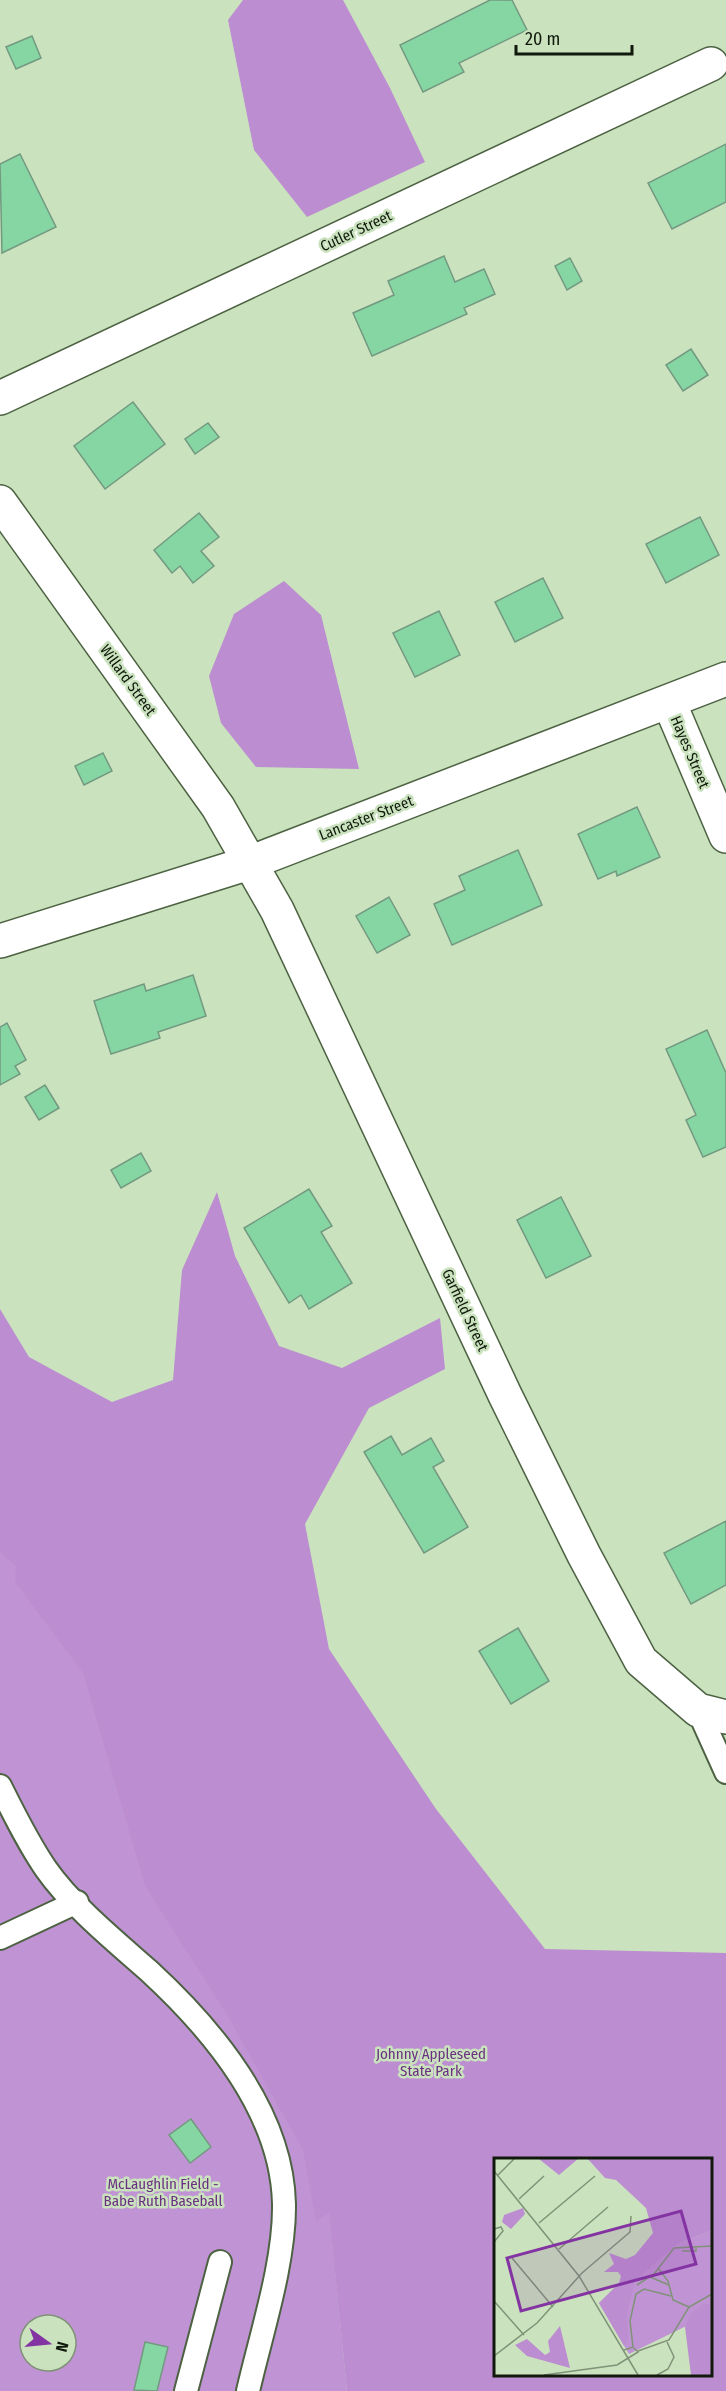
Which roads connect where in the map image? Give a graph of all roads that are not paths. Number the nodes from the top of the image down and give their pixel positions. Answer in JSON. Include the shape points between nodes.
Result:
{"nodes":[{"id":1,"x":711,"y":64,"type":"dead end"},
{"id":2,"x":0,"y":398,"type":"edge"},
{"id":3,"x":0,"y":502,"type":"edge"},
{"id":4,"x":726,"y":679,"type":"edge"},
{"id":5,"x":669,"y":702,"type":"junction"},
{"id":6,"x":726,"y":836,"type":"edge"},
{"id":7,"x":249,"y":863,"type":"junction"},
{"id":8,"x":0,"y":941,"type":"edge"},
{"id":9,"x":712,"y":1714,"type":"edge"},
{"id":10,"x":726,"y":1772,"type":"edge"},
{"id":11,"x":0,"y":1786,"type":"edge"},
{"id":12,"x":76,"y":1902,"type":"junction"},
{"id":13,"x":0,"y":1938,"type":"edge"},
{"id":14,"x":220,"y":2262,"type":"dead end"},
{"id":15,"x":186,"y":2391,"type":"edge"},
{"id":16,"x":248,"y":2391,"type":"edge"}],
"edges":[{"from":1,"to":2,"type":"street","name":"Cutler Street"},
{"from":3,"to":7,"type":"street","name":"Willard Street","via":[[218,807]]},
{"from":4,"to":5,"type":"street","name":"Lancaster Street"},
{"from":5,"to":6,"type":"street","name":"Hayes Street"},
{"from":5,"to":7,"type":"street","name":"Lancaster Street"},
{"from":7,"to":8,"type":"street","name":"Lancaster Street"},
{"from":7,"to":9,"type":"street","name":"Garfield Street","via":[[277,910],[584,1555],[641,1661]]},
{"from":9,"to":10,"type":"lane"},
{"from":11,"to":12,"type":"lane","via":[[47,1870]]},
{"from":12,"to":13,"type":"lane"},
{"from":12,"to":16,"type":"lane","via":[[213,2039],[266,2124],[280,2169],[284,2205],[280,2252]]},
{"from":14,"to":15,"type":"lane"}]}
